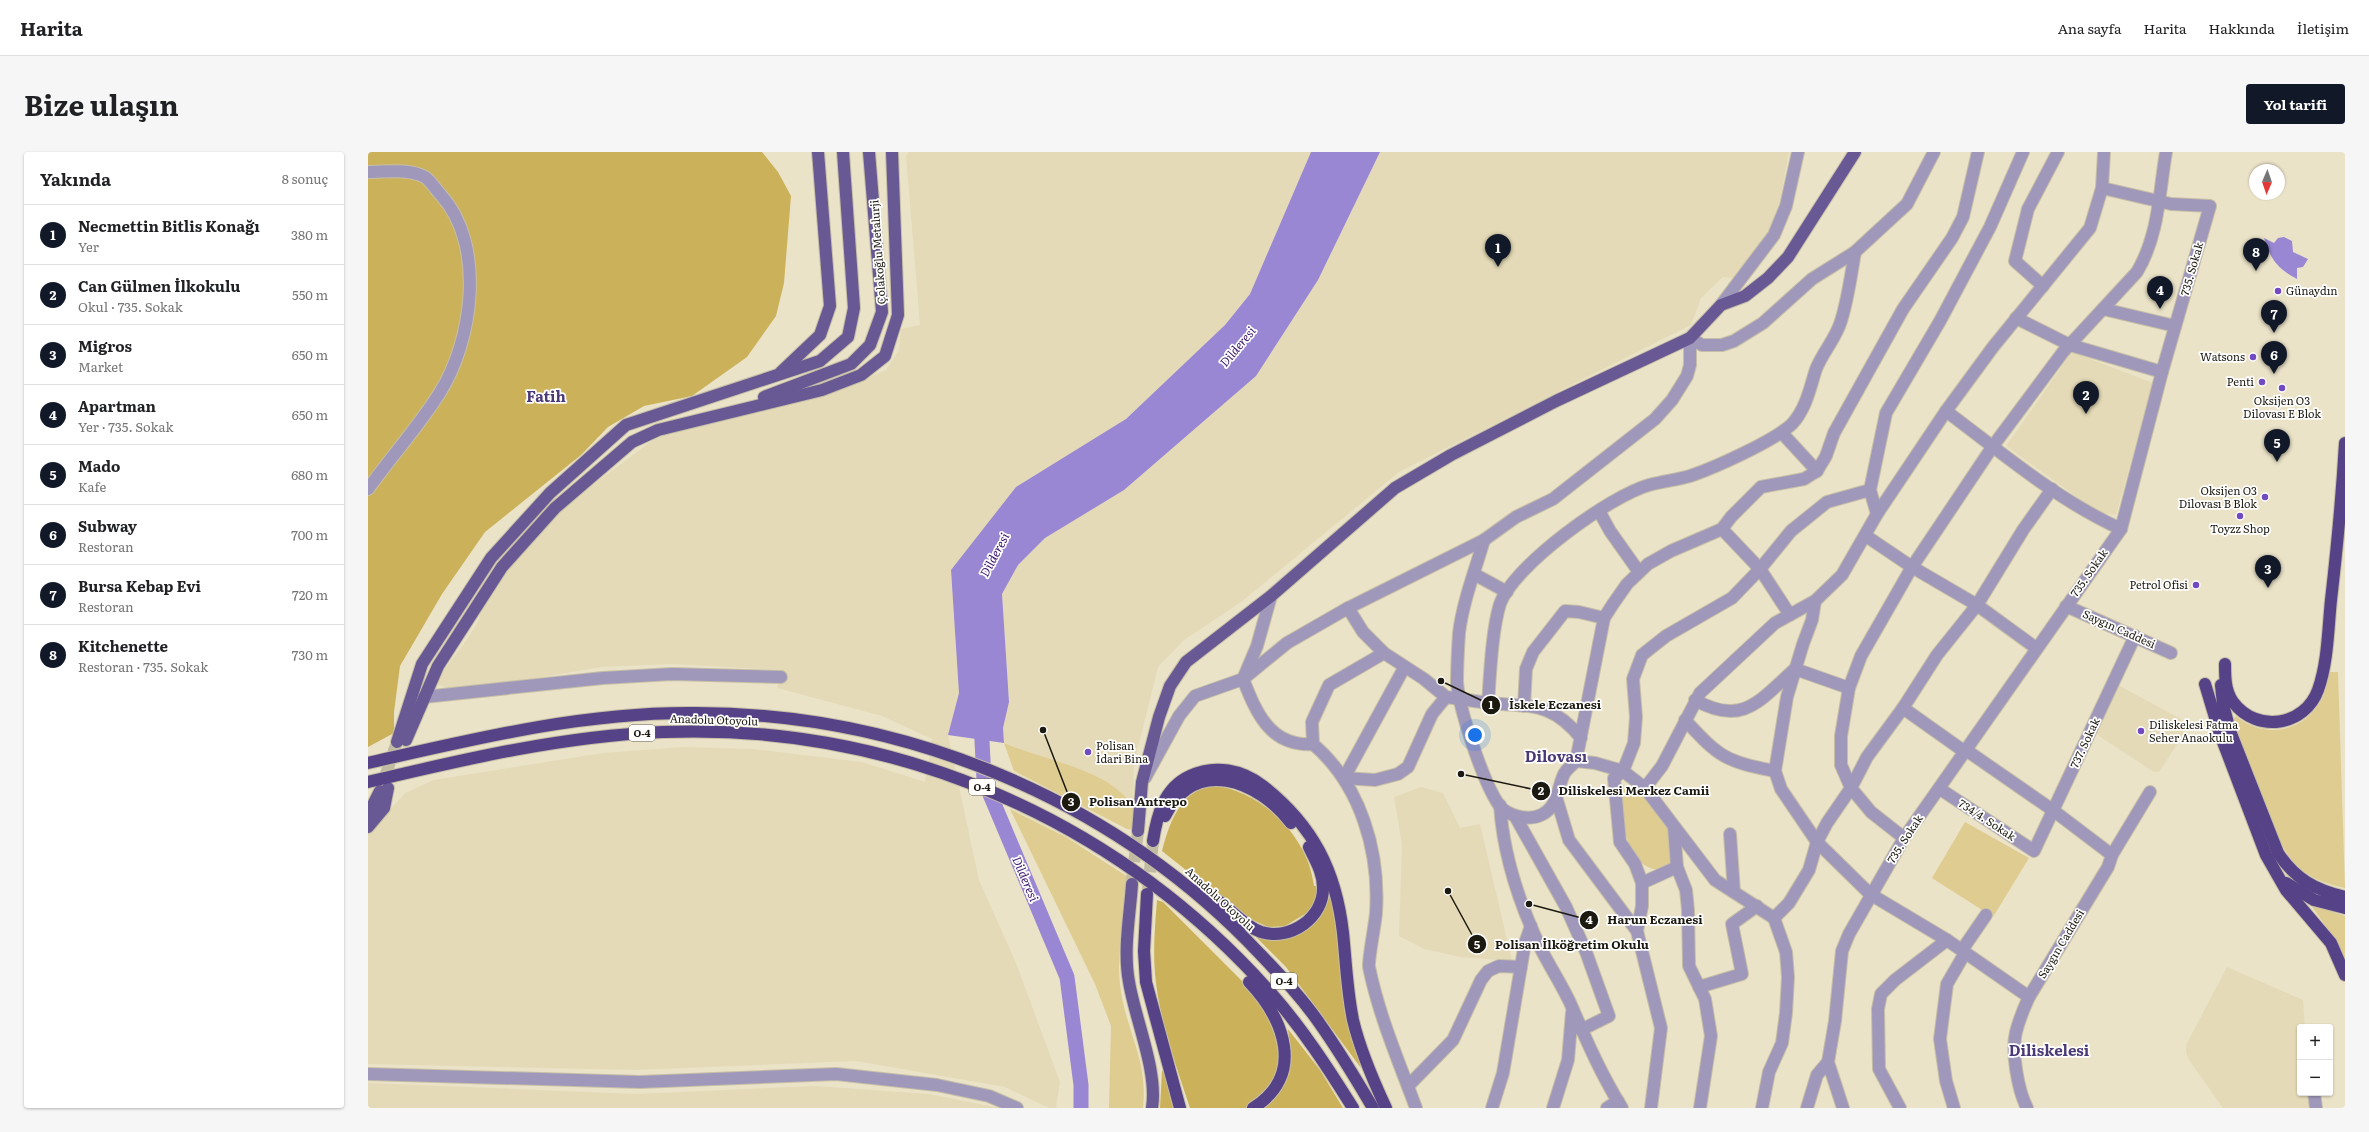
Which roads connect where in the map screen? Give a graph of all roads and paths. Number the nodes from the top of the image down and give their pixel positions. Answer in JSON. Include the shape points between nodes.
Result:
{"nodes":[{"id":1,"x":818,"y":152,"type":"edge"},
{"id":2,"x":843,"y":152,"type":"edge"},
{"id":3,"x":869,"y":152,"type":"edge"},
{"id":4,"x":892,"y":152,"type":"edge"},
{"id":5,"x":1798,"y":152,"type":"edge"},
{"id":6,"x":1855,"y":152,"type":"edge"},
{"id":7,"x":1934,"y":152,"type":"edge"},
{"id":8,"x":1978,"y":152,"type":"edge"},
{"id":9,"x":2023,"y":152,"type":"edge"},
{"id":10,"x":2058,"y":152,"type":"edge"},
{"id":11,"x":2104,"y":152,"type":"edge"},
{"id":12,"x":2166,"y":152,"type":"edge"},
{"id":13,"x":368,"y":172,"type":"edge"},
{"id":14,"x":2102,"y":188,"type":"junction"},
{"id":15,"x":2159,"y":201,"type":"junction"},
{"id":16,"x":1855,"y":252,"type":"junction"},
{"id":17,"x":2043,"y":286,"type":"junction"},
{"id":18,"x":1722,"y":305,"type":"junction"},
{"id":19,"x":2103,"y":309,"type":"junction"},
{"id":20,"x":2016,"y":318,"type":"junction"},
{"id":21,"x":2175,"y":326,"type":"junction"},
{"id":22,"x":1690,"y":338,"type":"junction"},
{"id":23,"x":2070,"y":345,"type":"junction"},
{"id":24,"x":2162,"y":372,"type":"junction"},
{"id":25,"x":778,"y":374,"type":"junction"},
{"id":26,"x":1946,"y":411,"type":"junction"},
{"id":27,"x":714,"y":416,"type":"junction"},
{"id":28,"x":1782,"y":433,"type":"junction"},
{"id":29,"x":2345,"y":443,"type":"edge"},
{"id":30,"x":1993,"y":446,"type":"junction"},
{"id":31,"x":1817,"y":471,"type":"junction"},
{"id":32,"x":368,"y":488,"type":"edge"},
{"id":33,"x":2052,"y":489,"type":"junction"},
{"id":34,"x":1870,"y":490,"type":"junction"},
{"id":35,"x":1599,"y":511,"type":"junction"},
{"id":36,"x":1877,"y":514,"type":"junction"},
{"id":37,"x":1722,"y":529,"type":"junction"},
{"id":38,"x":2121,"y":529,"type":"junction"},
{"id":39,"x":1866,"y":536,"type":"junction"},
{"id":40,"x":1484,"y":540,"type":"junction"},
{"id":41,"x":1912,"y":567,"type":"junction"},
{"id":42,"x":1760,"y":569,"type":"junction"},
{"id":43,"x":1639,"y":572,"type":"junction"},
{"id":44,"x":1474,"y":574,"type":"junction"},
{"id":45,"x":1507,"y":592,"type":"junction"},
{"id":46,"x":1271,"y":596,"type":"junction"},
{"id":47,"x":1815,"y":601,"type":"junction"},
{"id":48,"x":1977,"y":605,"type":"junction"},
{"id":49,"x":2066,"y":606,"type":"junction"},
{"id":50,"x":1348,"y":608,"type":"junction"},
{"id":51,"x":1790,"y":615,"type":"junction"},
{"id":52,"x":1604,"y":618,"type":"junction"},
{"id":53,"x":2135,"y":636,"type":"junction"},
{"id":54,"x":2036,"y":648,"type":"junction"},
{"id":55,"x":1384,"y":653,"type":"junction"},
{"id":56,"x":2171,"y":654,"type":"dead end"},
{"id":57,"x":1404,"y":668,"type":"junction"},
{"id":58,"x":1795,"y":669,"type":"junction"},
{"id":59,"x":781,"y":677,"type":"dead end"},
{"id":60,"x":1243,"y":679,"type":"junction"},
{"id":61,"x":2205,"y":684,"type":"dead end"},
{"id":62,"x":1849,"y":688,"type":"junction"},
{"id":63,"x":424,"y":697,"type":"junction"},
{"id":64,"x":1446,"y":697,"type":"junction"},
{"id":65,"x":1460,"y":699,"type":"junction"},
{"id":66,"x":1695,"y":700,"type":"junction"},
{"id":67,"x":1488,"y":702,"type":"junction"},
{"id":68,"x":1524,"y":706,"type":"junction"},
{"id":69,"x":1903,"y":708,"type":"junction"},
{"id":70,"x":1686,"y":720,"type":"junction"},
{"id":71,"x":1581,"y":738,"type":"junction"},
{"id":72,"x":1313,"y":744,"type":"junction"},
{"id":73,"x":1966,"y":751,"type":"junction"},
{"id":74,"x":1576,"y":761,"type":"junction"},
{"id":75,"x":368,"y":763,"type":"edge"},
{"id":76,"x":1623,"y":771,"type":"junction"},
{"id":77,"x":1776,"y":771,"type":"junction"},
{"id":78,"x":1344,"y":778,"type":"junction"},
{"id":79,"x":368,"y":782,"type":"edge"},
{"id":80,"x":1142,"y":782,"type":"junction"},
{"id":81,"x":1645,"y":788,"type":"junction"},
{"id":82,"x":1851,"y":788,"type":"junction"},
{"id":83,"x":1940,"y":789,"type":"junction"},
{"id":84,"x":2150,"y":792,"type":"dead end"},
{"id":85,"x":1557,"y":800,"type":"junction"},
{"id":86,"x":1500,"y":806,"type":"junction"},
{"id":87,"x":2054,"y":811,"type":"junction"},
{"id":88,"x":368,"y":815,"type":"edge"},
{"id":89,"x":1515,"y":816,"type":"junction"},
{"id":90,"x":368,"y":827,"type":"edge"},
{"id":91,"x":1674,"y":827,"type":"junction"},
{"id":92,"x":1138,"y":831,"type":"tunnel mouth"},
{"id":93,"x":1730,"y":834,"type":"dead end"},
{"id":94,"x":1904,"y":838,"type":"junction"},
{"id":95,"x":1817,"y":842,"type":"junction"},
{"id":96,"x":2034,"y":851,"type":"joint"},
{"id":97,"x":2112,"y":855,"type":"junction"},
{"id":98,"x":1677,"y":867,"type":"junction"},
{"id":99,"x":2276,"y":872,"type":"junction"},
{"id":100,"x":1172,"y":873,"type":"junction"},
{"id":101,"x":1132,"y":884,"type":"tunnel mouth"},
{"id":102,"x":1642,"y":884,"type":"junction"},
{"id":103,"x":1734,"y":892,"type":"junction"},
{"id":104,"x":1165,"y":893,"type":"junction"},
{"id":105,"x":1870,"y":894,"type":"junction"},
{"id":106,"x":2344,"y":902,"type":"edge"},
{"id":107,"x":1757,"y":906,"type":"junction"},
{"id":108,"x":1986,"y":915,"type":"dead end"},
{"id":109,"x":1774,"y":918,"type":"junction"},
{"id":110,"x":1531,"y":926,"type":"junction"},
{"id":111,"x":1636,"y":930,"type":"junction"},
{"id":112,"x":1947,"y":940,"type":"junction"},
{"id":113,"x":1964,"y":951,"type":"junction"},
{"id":114,"x":1521,"y":967,"type":"junction"},
{"id":115,"x":2345,"y":975,"type":"edge"},
{"id":116,"x":1699,"y":987,"type":"junction"},
{"id":117,"x":2029,"y":997,"type":"junction"},
{"id":118,"x":1572,"y":1007,"type":"junction"},
{"id":119,"x":1581,"y":1030,"type":"junction"},
{"id":120,"x":1828,"y":1062,"type":"junction"},
{"id":121,"x":368,"y":1074,"type":"edge"},
{"id":122,"x":1408,"y":1086,"type":"junction"},
{"id":123,"x":2314,"y":1096,"type":"edge"},
{"id":124,"x":1620,"y":1104,"type":"edge"},
{"id":125,"x":1017,"y":1108,"type":"edge"},
{"id":126,"x":1152,"y":1108,"type":"edge"},
{"id":127,"x":1180,"y":1108,"type":"edge"},
{"id":128,"x":1186,"y":1108,"type":"edge"},
{"id":129,"x":1253,"y":1108,"type":"edge"},
{"id":130,"x":1353,"y":1108,"type":"edge"},
{"id":131,"x":1373,"y":1108,"type":"edge"},
{"id":132,"x":1386,"y":1108,"type":"edge"},
{"id":133,"x":1416,"y":1108,"type":"edge"},
{"id":134,"x":1492,"y":1108,"type":"edge"},
{"id":135,"x":1553,"y":1108,"type":"edge"},
{"id":136,"x":1607,"y":1108,"type":"edge"},
{"id":137,"x":1651,"y":1108,"type":"edge"},
{"id":138,"x":1700,"y":1108,"type":"edge"},
{"id":139,"x":1762,"y":1108,"type":"edge"},
{"id":140,"x":1807,"y":1108,"type":"edge"},
{"id":141,"x":1843,"y":1108,"type":"edge"},
{"id":142,"x":1900,"y":1108,"type":"edge"},
{"id":143,"x":1954,"y":1108,"type":"edge"},
{"id":144,"x":2027,"y":1108,"type":"edge"},
{"id":145,"x":2316,"y":1108,"type":"edge"}],
"edges":[{"from":1,"to":25,"type":"main road","via":[[830,306],[820,335]]},
{"from":2,"to":25,"type":"main road","via":[[854,308],[848,337],[820,361]]},
{"from":3,"to":27,"type":"main road","name":"Çolakoğlu Metalurji","via":[[882,312],[870,345],[851,364]]},
{"from":4,"to":27,"type":"main road","via":[[898,315],[885,356],[862,375],[822,390]]},
{"from":5,"to":18,"type":"street","via":[[1786,206],[1774,235]]},
{"from":6,"to":18,"type":"main road","via":[[1788,257],[1768,278],[1745,296]]},
{"from":7,"to":16,"type":"street","via":[[1907,204]]},
{"from":8,"to":31,"type":"street","via":[[1963,217],[1952,238],[1903,309],[1834,433],[1826,456]]},
{"from":9,"to":34,"type":"street","via":[[1986,234],[1940,321],[1886,413]]},
{"from":10,"to":17,"type":"street","via":[[2028,209],[2015,261]]},
{"from":11,"to":14,"type":"street"},
{"from":12,"to":15,"type":"street"},
{"from":13,"to":32,"type":"street","via":[[407,172],[426,178],[447,202],[464,233],[470,270],[468,315],[456,360],[439,394]]},
{"from":14,"to":15,"type":"street"},
{"from":14,"to":17,"type":"street","via":[[2090,228]]},
{"from":15,"to":19,"type":"street","via":[[2156,224],[2143,261],[2137,272]]},
{"from":15,"to":21,"type":"street","name":"735. Sokak","via":[[2210,206]]},
{"from":16,"to":22,"type":"street","via":[[1812,279],[1763,323],[1734,341],[1712,346]]},
{"from":16,"to":28,"type":"street","via":[[1841,322],[1817,367],[1802,411]]},
{"from":17,"to":20,"type":"street"},
{"from":18,"to":22,"type":"main road"},
{"from":19,"to":21,"type":"street"},
{"from":19,"to":23,"type":"street"},
{"from":20,"to":23,"type":"street"},
{"from":20,"to":26,"type":"street"},
{"from":21,"to":24,"type":"street","name":"735. Sokak"},
{"from":22,"to":40,"type":"street","via":[[1690,365],[1687,376],[1672,400],[1655,419],[1553,499],[1516,517]]},
{"from":22,"to":46,"type":"main road","via":[[1549,405],[1451,455],[1395,488]]},
{"from":23,"to":24,"type":"street"},
{"from":23,"to":30,"type":"street"},
{"from":24,"to":38,"type":"street","name":"735. Sokak"},
{"from":25,"to":63,"type":"main road","via":[[626,426],[550,493],[491,558],[422,664],[401,741]]},
{"from":26,"to":30,"type":"street"},
{"from":26,"to":36,"type":"street"},
{"from":27,"to":63,"type":"main road","via":[[658,430],[632,442],[555,508],[502,568],[438,666]]},
{"from":28,"to":31,"type":"street"},
{"from":28,"to":35,"type":"street","via":[[1709,469],[1688,477],[1636,489]]},
{"from":29,"to":106,"type":"highway","via":[[2329,624],[2323,670],[2314,697],[2302,713],[2292,719],[2268,723],[2242,711],[2230,697],[2225,664],[2221,685],[2226,716],[2278,853],[2286,865],[2308,885]]},
{"from":30,"to":33,"type":"street"},
{"from":30,"to":41,"type":"street"},
{"from":31,"to":37,"type":"street","via":[[1804,479],[1761,487]]},
{"from":33,"to":38,"type":"street","via":[[2098,519]]},
{"from":33,"to":48,"type":"street","via":[[2023,530]]},
{"from":34,"to":36,"type":"street"},
{"from":34,"to":42,"type":"street","via":[[1827,502],[1791,531]]},
{"from":35,"to":43,"type":"street"},
{"from":35,"to":45,"type":"street","via":[[1538,555]]},
{"from":36,"to":39,"type":"street"},
{"from":37,"to":42,"type":"street"},
{"from":37,"to":43,"type":"street","via":[[1671,551]]},
{"from":38,"to":49,"type":"street","name":"735. Sokak"},
{"from":39,"to":41,"type":"street"},
{"from":39,"to":47,"type":"street","via":[[1842,575]]},
{"from":40,"to":44,"type":"street"},
{"from":40,"to":50,"type":"street"},
{"from":41,"to":48,"type":"street"},
{"from":41,"to":62,"type":"street","via":[[1861,656]]},
{"from":42,"to":51,"type":"street"},
{"from":42,"to":76,"type":"street","via":[[1732,598],[1666,636],[1642,655],[1633,679],[1636,717],[1634,743]]},
{"from":43,"to":52,"type":"street","via":[[1627,584]]},
{"from":44,"to":45,"type":"street"},
{"from":44,"to":65,"type":"street","via":[[1465,599],[1459,634]]},
{"from":45,"to":67,"type":"street","via":[[1500,604]]},
{"from":46,"to":60,"type":"street","via":[[1257,646]]},
{"from":46,"to":80,"type":"main road","via":[[1186,662],[1170,686]]},
{"from":47,"to":51,"type":"street"},
{"from":47,"to":58,"type":"street","via":[[1812,620]]},
{"from":48,"to":54,"type":"street"},
{"from":48,"to":69,"type":"street","via":[[1937,655]]},
{"from":49,"to":53,"type":"street","name":"Saygın Caddesi"},
{"from":49,"to":54,"type":"street","name":"735. Sokak"},
{"from":50,"to":55,"type":"street","via":[[1363,632]]},
{"from":50,"to":60,"type":"street","via":[[1287,643]]},
{"from":51,"to":66,"type":"street","via":[[1775,623],[1717,676]]},
{"from":52,"to":68,"type":"street","via":[[1565,611],[1533,652],[1526,669]]},
{"from":52,"to":71,"type":"street"},
{"from":53,"to":56,"type":"street","name":"Saygın Caddesi"},
{"from":53,"to":87,"type":"street","name":"737. Sokak"},
{"from":54,"to":73,"type":"street","name":"735. Sokak"},
{"from":55,"to":57,"type":"street"},
{"from":55,"to":72,"type":"street","via":[[1329,685],[1312,722]]},
{"from":57,"to":64,"type":"street","via":[[1424,679]]},
{"from":57,"to":78,"type":"street"},
{"from":58,"to":62,"type":"street"},
{"from":58,"to":66,"type":"street","via":[[1759,701],[1738,712],[1710,709]]},
{"from":58,"to":77,"type":"street","via":[[1787,697]]},
{"from":59,"to":63,"type":"street","via":[[672,674],[603,678]]},
{"from":60,"to":72,"type":"street","via":[[1260,717],[1271,731],[1287,741]]},
{"from":60,"to":80,"type":"street","via":[[1195,696],[1179,716]]},
{"from":61,"to":99,"type":"highway","via":[[2220,734],[2258,838]]},
{"from":62,"to":82,"type":"street","via":[[1841,736],[1841,765]]},
{"from":64,"to":65,"type":"street"},
{"from":64,"to":78,"type":"street","via":[[1432,714],[1408,768],[1398,774],[1375,780]]},
{"from":65,"to":67,"type":"street"},
{"from":65,"to":86,"type":"street","via":[[1482,767]]},
{"from":66,"to":70,"type":"street"},
{"from":67,"to":68,"type":"street"},
{"from":68,"to":71,"type":"street","via":[[1558,713]]},
{"from":69,"to":73,"type":"street"},
{"from":69,"to":82,"type":"street","via":[[1867,758]]},
{"from":70,"to":77,"type":"street","via":[[1706,744],[1724,757],[1739,764]]},
{"from":70,"to":81,"type":"street","via":[[1662,766]]},
{"from":71,"to":74,"type":"street"},
{"from":72,"to":78,"type":"street"},
{"from":73,"to":83,"type":"street","name":"735. Sokak"},
{"from":73,"to":87,"type":"street"},
{"from":74,"to":76,"type":"street"},
{"from":74,"to":85,"type":"street","via":[[1564,774]]},
{"from":75,"to":100,"type":"highway","name":"Anadolu Otoyolu","number":"O-4","via":[[519,729],[625,716],[687,712],[750,714],[822,722],[912,743],[978,765],[1037,791],[1114,833]]},
{"from":76,"to":81,"type":"street"},
{"from":76,"to":102,"type":"street","via":[[1614,778],[1620,842],[1635,864]]},
{"from":77,"to":95,"type":"street","via":[[1781,788]]},
{"from":78,"to":122,"type":"street","via":[[1357,802],[1372,846],[1377,897],[1375,933],[1368,965],[1381,1016]]},
{"from":79,"to":104,"type":"highway","name":"Anadolu Otoyolu","number":"O-4","via":[[469,758],[555,742],[662,732],[712,731],[844,745],[976,784],[1044,815],[1099,846]]},
{"from":80,"to":92,"type":"main road"},
{"from":81,"to":91,"type":"street"},
{"from":82,"to":94,"type":"street","via":[[1871,812]]},
{"from":82,"to":95,"type":"street"},
{"from":83,"to":94,"type":"street","name":"735. Sokak"},
{"from":83,"to":96,"type":"street","name":"734/4. Sokak"},
{"from":84,"to":97,"type":"street","name":"Saygın Caddesi"},
{"from":85,"to":89,"type":"street","via":[[1542,815]]},
{"from":85,"to":111,"type":"street","via":[[1569,840]]},
{"from":86,"to":89,"type":"street"},
{"from":86,"to":110,"type":"street","via":[[1502,831],[1519,896]]},
{"from":87,"to":96,"type":"street","name":"737. Sokak"},
{"from":87,"to":97,"type":"street"},
{"from":88,"to":90,"type":"main road","via":[[384,789],[384,808]]},
{"from":89,"to":119,"type":"street","via":[[1566,907],[1586,952],[1608,1016]]},
{"from":91,"to":98,"type":"street"},
{"from":91,"to":103,"type":"street","via":[[1715,880]]},
{"from":93,"to":103,"type":"street"},
{"from":94,"to":105,"type":"street","name":"735. Sokak"},
{"from":95,"to":105,"type":"street"},
{"from":95,"to":109,"type":"street","via":[[1809,870],[1789,903]]},
{"from":97,"to":117,"type":"street","name":"Saygın Caddesi","via":[[2108,867]]},
{"from":98,"to":102,"type":"street"},
{"from":98,"to":116,"type":"street","via":[[1686,890],[1689,966]]},
{"from":99,"to":106,"type":"highway","via":[[2290,886],[2306,896]]},
{"from":99,"to":115,"type":"highway","via":[[2286,890],[2331,943]]},
{"from":100,"to":131,"type":"highway","name":"Anadolu Otoyolu","number":"O-4","via":[[1231,923],[1276,971],[1319,1022]]},
{"from":100,"to":132,"type":"highway","via":[[1218,900],[1244,922],[1261,932],[1277,934],[1294,930],[1310,918],[1320,906],[1323,896],[1320,870],[1305,840],[1268,800],[1245,785],[1225,779],[1210,780],[1196,784],[1171,804],[1156,844],[1156,825],[1165,800],[1173,788],[1199,771],[1216,769],[1238,772],[1258,782],[1298,818],[1326,862],[1337,895],[1353,1021],[1363,1054]]},
{"from":101,"to":126,"type":"main road","via":[[1128,980],[1152,1075]]},
{"from":102,"to":111,"type":"street","via":[[1642,906]]},
{"from":103,"to":107,"type":"street"},
{"from":104,"to":129,"type":"highway","via":[[1260,994],[1276,1019],[1284,1044],[1281,1078],[1272,1092]]},
{"from":104,"to":130,"type":"highway","number":"O-4","via":[[1208,929],[1272,994],[1307,1039]]},
{"from":105,"to":112,"type":"street"},
{"from":105,"to":120,"type":"street","name":"735. Sokak","via":[[1842,951]]},
{"from":107,"to":109,"type":"street"},
{"from":107,"to":116,"type":"street","via":[[1732,924],[1742,974]]},
{"from":108,"to":113,"type":"street"},
{"from":109,"to":139,"type":"street","via":[[1786,952],[1786,1012],[1782,1043],[1769,1072]]},
{"from":110,"to":114,"type":"street"},
{"from":110,"to":118,"type":"street"},
{"from":111,"to":137,"type":"street","via":[[1661,1028]]},
{"from":112,"to":113,"type":"street"},
{"from":112,"to":142,"type":"street","via":[[1881,994],[1878,1009],[1879,1069]]},
{"from":113,"to":117,"type":"street"},
{"from":113,"to":143,"type":"street","via":[[1947,984],[1940,1039],[1946,1081]]},
{"from":114,"to":122,"type":"street","via":[[1499,966],[1488,971],[1481,980],[1453,1040]]},
{"from":114,"to":134,"type":"street","via":[[1503,1073]]},
{"from":116,"to":138,"type":"street","via":[[1705,999],[1711,1036]]},
{"from":117,"to":144,"type":"street","name":"Saygın Caddesi","via":[[2016,1033],[2018,1079]]},
{"from":118,"to":119,"type":"street"},
{"from":118,"to":135,"type":"street","via":[[1568,1060]]},
{"from":119,"to":124,"type":"street"},
{"from":120,"to":140,"type":"street","via":[[1817,1075]]},
{"from":120,"to":141,"type":"street"},
{"from":121,"to":125,"type":"street","via":[[640,1082],[836,1074],[937,1085],[988,1096]]},
{"from":122,"to":133,"type":"street"},
{"from":123,"to":145,"type":"street"},
{"from":124,"to":136,"type":"street"},
{"from":127,"to":128,"type":"highway","via":[[1146,982],[1144,951],[1150,896],[1152,982]]}]}
